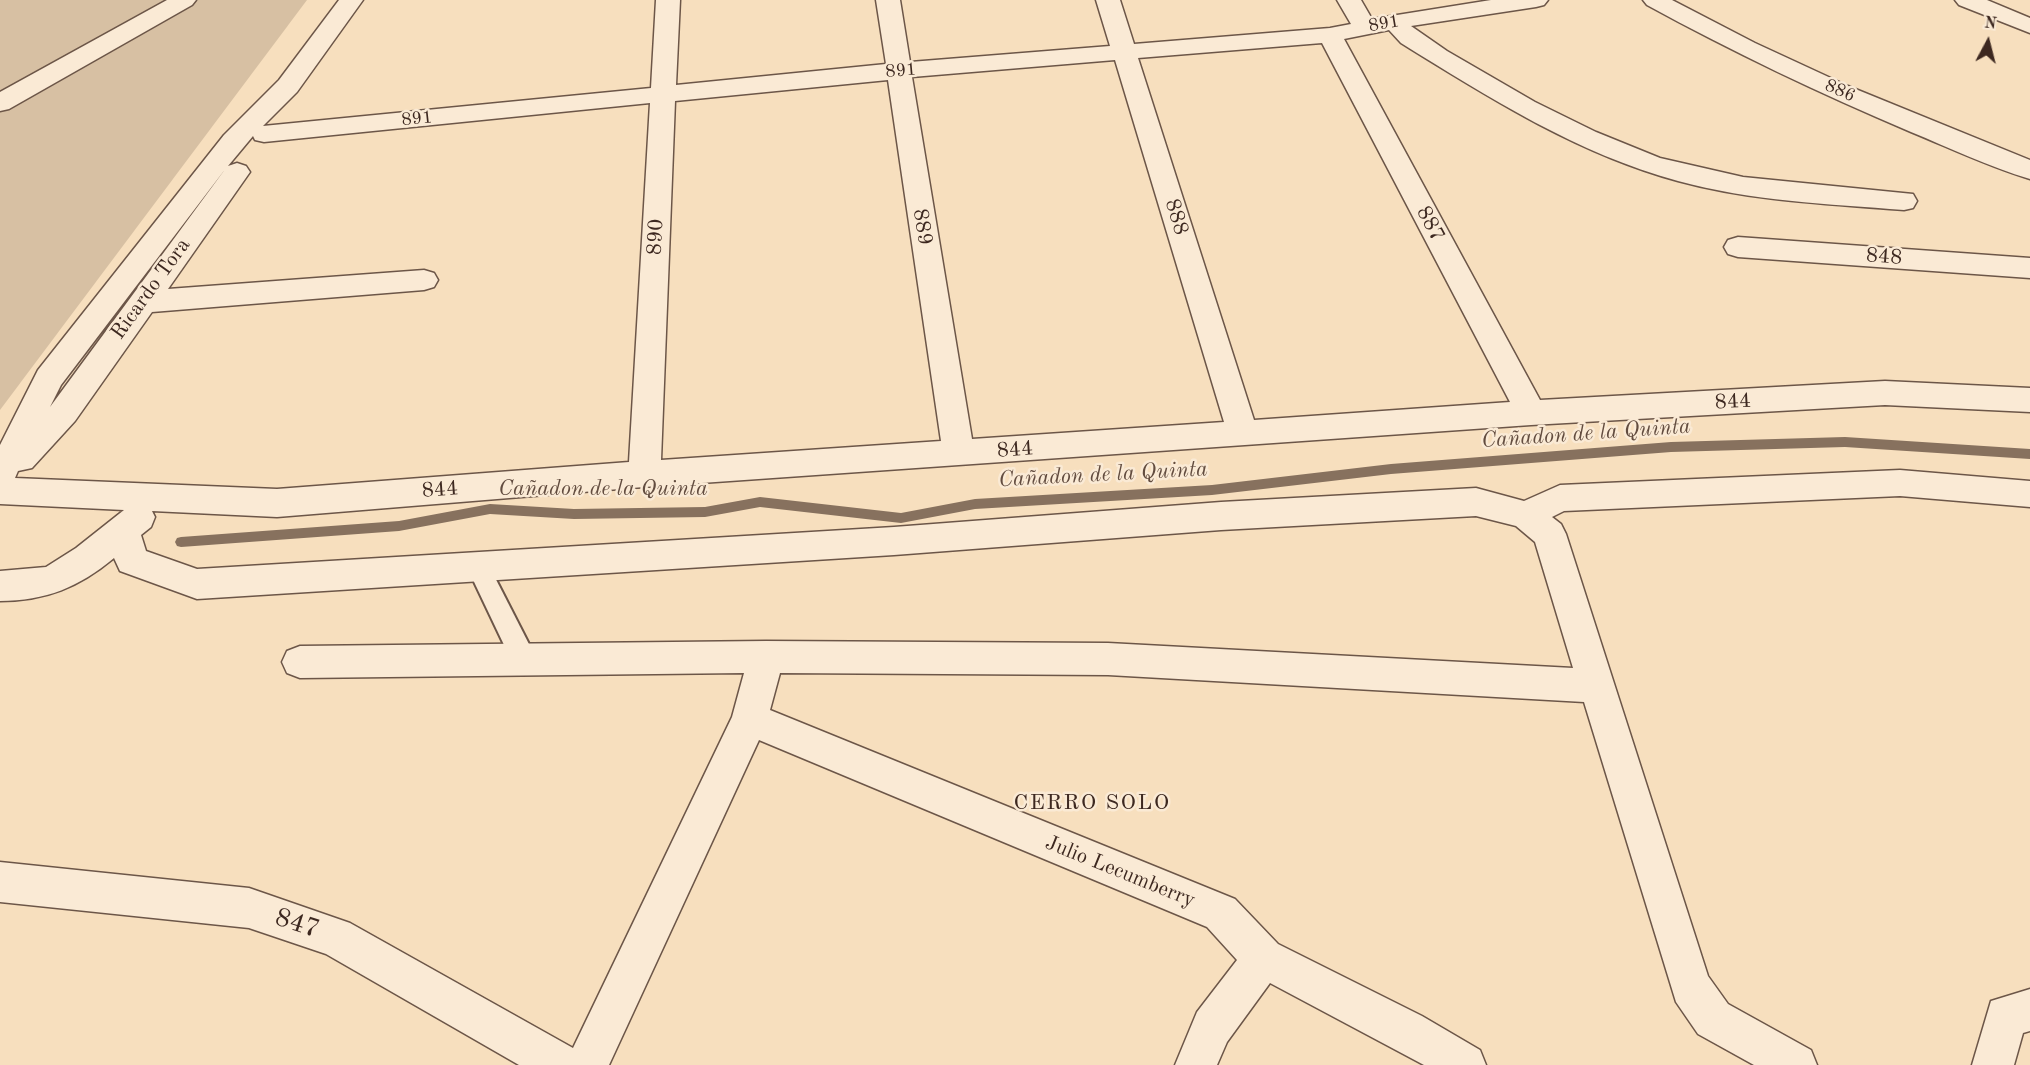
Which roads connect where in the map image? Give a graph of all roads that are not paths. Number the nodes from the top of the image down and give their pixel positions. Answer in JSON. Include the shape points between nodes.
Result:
{"nodes":[{"id":1,"x":184,"y":0,"type":"edge"},
{"id":2,"x":351,"y":0,"type":"edge"},
{"id":3,"x":668,"y":0,"type":"edge"},
{"id":4,"x":888,"y":0,"type":"edge"},
{"id":5,"x":1108,"y":0,"type":"edge"},
{"id":6,"x":1349,"y":0,"type":"edge"},
{"id":7,"x":1536,"y":0,"type":"edge"},
{"id":8,"x":1655,"y":0,"type":"edge"},
{"id":9,"x":1967,"y":0,"type":"edge"},
{"id":10,"x":1394,"y":22,"type":"junction"},
{"id":11,"x":2030,"y":26,"type":"edge"},
{"id":12,"x":1365,"y":27,"type":"junction"},
{"id":13,"x":1330,"y":35,"type":"junction"},
{"id":14,"x":1125,"y":53,"type":"junction"},
{"id":15,"x":897,"y":71,"type":"junction"},
{"id":16,"x":288,"y":86,"type":"junction"},
{"id":17,"x":663,"y":96,"type":"junction"},
{"id":18,"x":0,"y":103,"type":"edge"},
{"id":19,"x":264,"y":134,"type":"junction"},
{"id":20,"x":2030,"y":170,"type":"edge"},
{"id":21,"x":1904,"y":201,"type":"dead end"},
{"id":22,"x":1738,"y":247,"type":"dead end"},
{"id":23,"x":2030,"y":268,"type":"edge"},
{"id":24,"x":424,"y":280,"type":"dead end"},
{"id":25,"x":141,"y":302,"type":"junction"},
{"id":26,"x":2030,"y":400,"type":"edge"},
{"id":27,"x":1530,"y":413,"type":"junction"},
{"id":28,"x":1243,"y":434,"type":"junction"},
{"id":29,"x":958,"y":454,"type":"junction"},
{"id":30,"x":645,"y":474,"type":"junction"},
{"id":31,"x":0,"y":476,"type":"edge"},
{"id":32,"x":0,"y":483,"type":"edge"},
{"id":33,"x":0,"y":491,"type":"edge"},
{"id":34,"x":2030,"y":494,"type":"edge"},
{"id":35,"x":162,"y":499,"type":"junction"},
{"id":36,"x":1526,"y":515,"type":"junction"},
{"id":37,"x":123,"y":531,"type":"junction"},
{"id":38,"x":478,"y":567,"type":"junction"},
{"id":39,"x":0,"y":586,"type":"edge"},
{"id":40,"x":766,"y":657,"type":"junction"},
{"id":41,"x":524,"y":660,"type":"junction"},
{"id":42,"x":300,"y":662,"type":"dead end"},
{"id":43,"x":1596,"y":686,"type":"junction"},
{"id":44,"x":750,"y":719,"type":"junction"},
{"id":45,"x":0,"y":882,"type":"edge"},
{"id":46,"x":1264,"y":958,"type":"junction"},
{"id":47,"x":2030,"y":1010,"type":"edge"},
{"id":48,"x":561,"y":1065,"type":"edge"},
{"id":49,"x":587,"y":1065,"type":"edge"},
{"id":50,"x":1197,"y":1065,"type":"edge"},
{"id":51,"x":1465,"y":1065,"type":"edge"},
{"id":52,"x":1796,"y":1065,"type":"edge"},
{"id":53,"x":1993,"y":1065,"type":"edge"}],
"edges":[{"from":1,"to":18,"type":"street"},
{"from":2,"to":16,"type":"street","name":"Ricardo Tora"},
{"from":3,"to":17,"type":"street","name":"890"},
{"from":4,"to":15,"type":"street","name":"889"},
{"from":5,"to":14,"type":"street","name":"888"},
{"from":6,"to":12,"type":"street"},
{"from":7,"to":10,"type":"street","name":"891"},
{"from":8,"to":20,"type":"street","name":"886","via":[[1730,42],[1930,132]]},
{"from":9,"to":11,"type":"street"},
{"from":10,"to":12,"type":"street","name":"891"},
{"from":10,"to":21,"type":"street","via":[[1408,38],[1552,123],[1653,164],[1784,190]]},
{"from":12,"to":13,"type":"street","name":"891"},
{"from":13,"to":14,"type":"street","name":"891"},
{"from":13,"to":27,"type":"street","name":"887"},
{"from":14,"to":15,"type":"street","name":"891"},
{"from":14,"to":28,"type":"street","name":"888"},
{"from":15,"to":17,"type":"street","name":"891"},
{"from":15,"to":29,"type":"street","name":"889"},
{"from":16,"to":19,"type":"street","name":"Ricardo Tora"},
{"from":16,"to":31,"type":"street","name":"Ricardo Tora","via":[[233,141],[50,378]]},
{"from":17,"to":19,"type":"street","name":"891"},
{"from":17,"to":30,"type":"street","name":"890"},
{"from":19,"to":25,"type":"street","name":"Ricardo Tora"},
{"from":22,"to":23,"type":"street","name":"848"},
{"from":24,"to":25,"type":"street"},
{"from":25,"to":32,"type":"street","name":"Ricardo Tora","via":[[64,412]]},
{"from":26,"to":27,"type":"street","name":"844","via":[[1885,393]]},
{"from":27,"to":28,"type":"street","name":"844"},
{"from":28,"to":29,"type":"street","name":"844"},
{"from":29,"to":30,"type":"street","name":"844"},
{"from":30,"to":35,"type":"street","name":"844","via":[[277,503]]},
{"from":33,"to":35,"type":"street","name":"844"},
{"from":34,"to":36,"type":"street","via":[[1900,483],[1560,498]]},
{"from":35,"to":37,"type":"street"},
{"from":36,"to":38,"type":"street","via":[[1476,502]]},
{"from":36,"to":43,"type":"street","via":[[1549,534]]},
{"from":37,"to":38,"type":"street","via":[[132,561],[197,584]]},
{"from":37,"to":39,"type":"street","via":[[55,579]]},
{"from":38,"to":41,"type":"lane"},
{"from":40,"to":41,"type":"street"},
{"from":40,"to":43,"type":"street","via":[[1108,659]]},
{"from":40,"to":44,"type":"street"},
{"from":41,"to":42,"type":"street"},
{"from":43,"to":52,"type":"street","via":[[1691,987],[1713,1019]]},
{"from":44,"to":46,"type":"street","name":"Julio Lecumberry","via":[[1221,913]]},
{"from":44,"to":49,"type":"street"},
{"from":45,"to":48,"type":"street","name":"847","via":[[249,908],[326,933]]},
{"from":46,"to":50,"type":"street","via":[[1212,1027]]},
{"from":46,"to":51,"type":"street","name":"Julio Lecumberry"},
{"from":47,"to":53,"type":"street","via":[[2006,1016]]}]}
